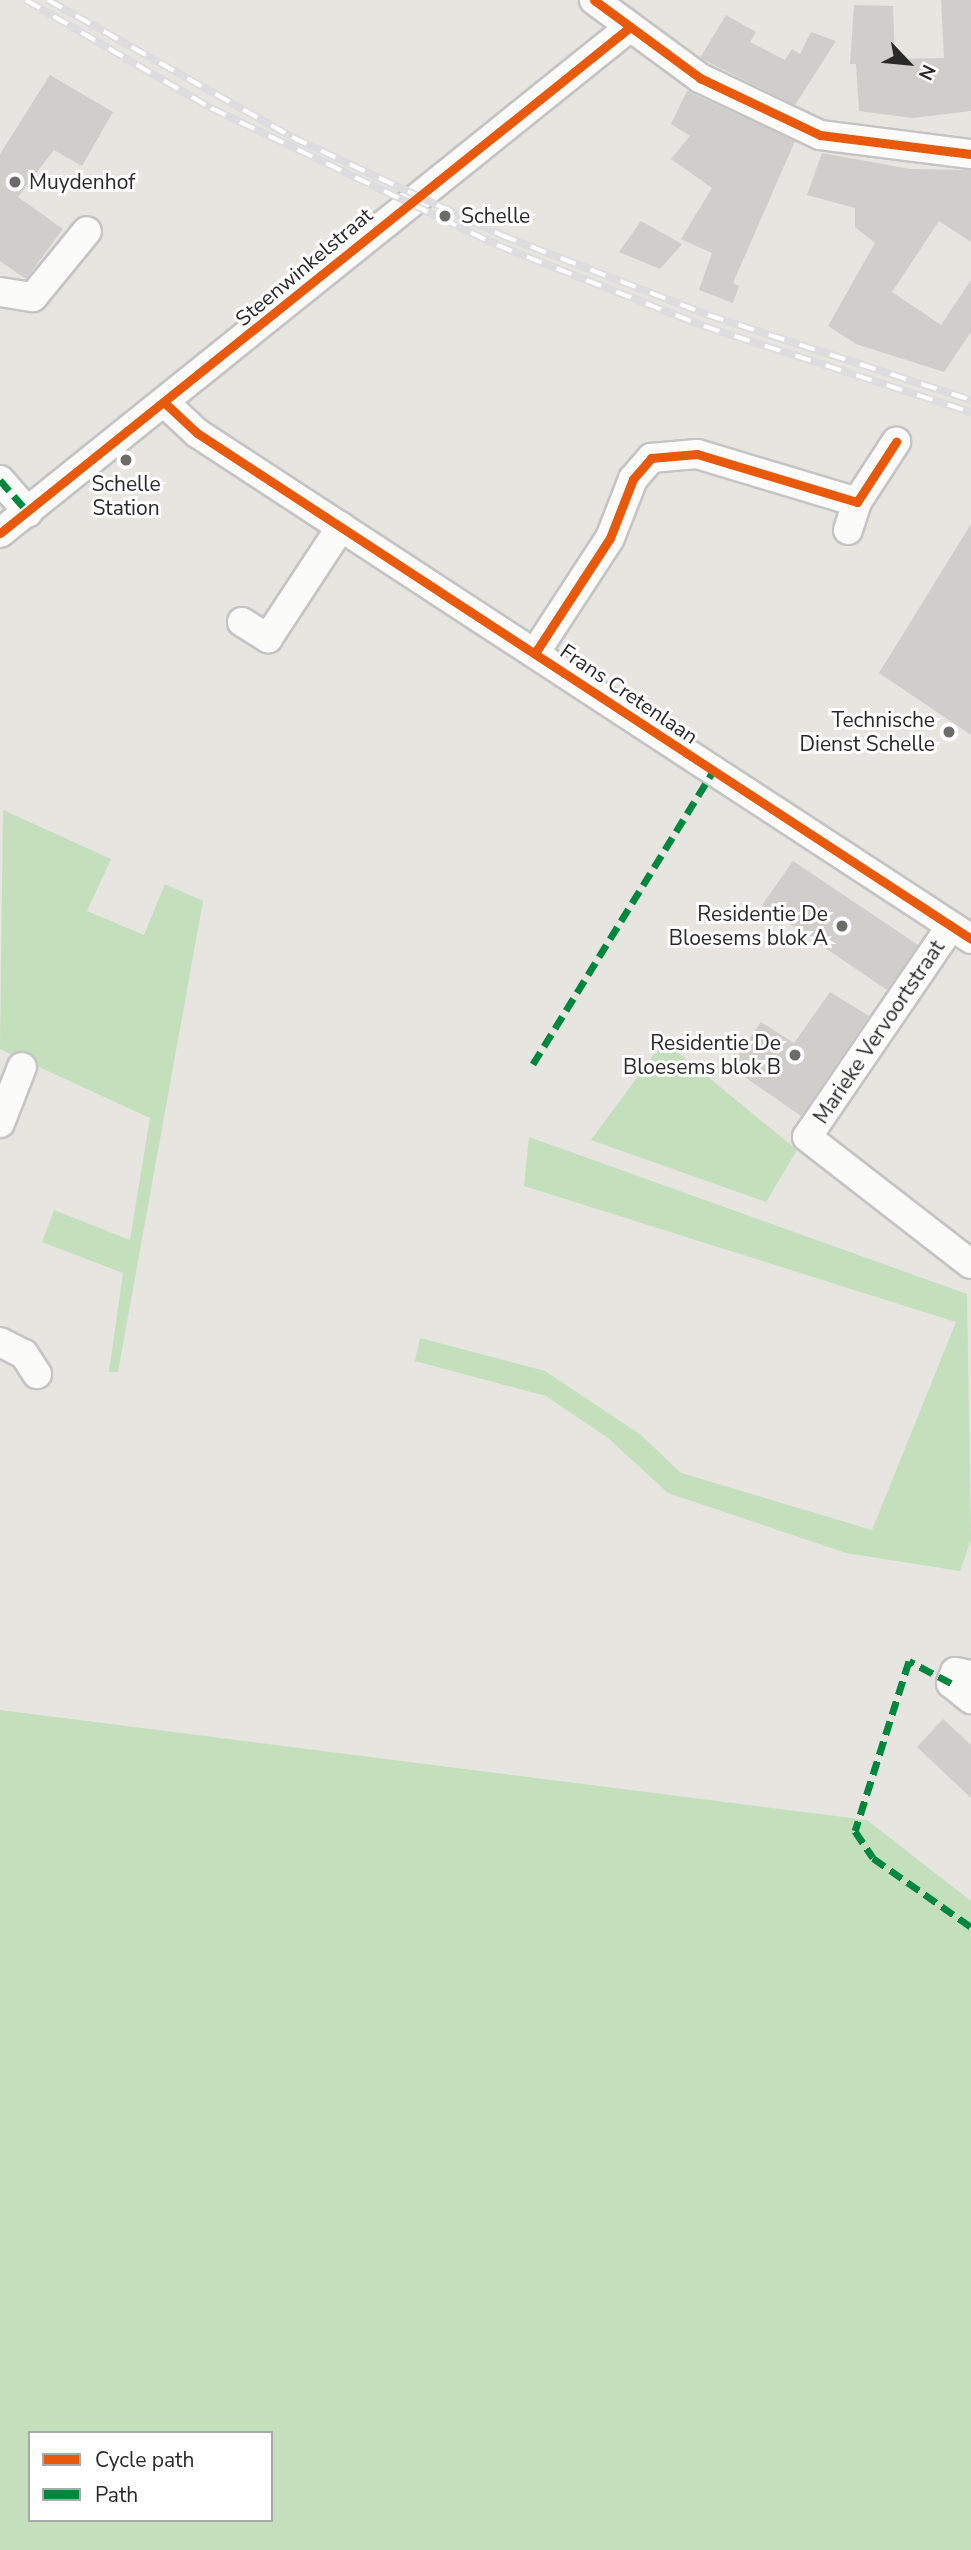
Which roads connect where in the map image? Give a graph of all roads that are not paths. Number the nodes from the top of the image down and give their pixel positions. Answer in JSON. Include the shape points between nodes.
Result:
{"nodes":[{"id":1,"x":594,"y":0,"type":"edge"},
{"id":2,"x":630,"y":27,"type":"junction"},
{"id":3,"x":971,"y":154,"type":"edge"},
{"id":4,"x":87,"y":231,"type":"dead end"},
{"id":5,"x":0,"y":292,"type":"edge"},
{"id":6,"x":166,"y":404,"type":"junction"},
{"id":7,"x":896,"y":442,"type":"dead end"},
{"id":8,"x":0,"y":480,"type":"edge"},
{"id":9,"x":857,"y":502,"type":"junction"},
{"id":10,"x":28,"y":512,"type":"junction"},
{"id":11,"x":341,"y":527,"type":"junction"},
{"id":12,"x":848,"y":530,"type":"dead end"},
{"id":13,"x":0,"y":533,"type":"edge"},
{"id":14,"x":242,"y":622,"type":"dead end"},
{"id":15,"x":535,"y":653,"type":"junction"},
{"id":16,"x":961,"y":932,"type":"edge"},
{"id":17,"x":22,"y":1067,"type":"dead end"},
{"id":18,"x":0,"y":1123,"type":"edge"},
{"id":19,"x":971,"y":1264,"type":"edge"},
{"id":20,"x":0,"y":1342,"type":"edge"},
{"id":21,"x":37,"y":1374,"type":"dead end"},
{"id":22,"x":971,"y":1675,"type":"edge"},
{"id":23,"x":971,"y":1699,"type":"edge"}],
"edges":[{"from":1,"to":2,"type":"street"},
{"from":2,"to":3,"type":"street","via":[[699,78],[820,135]]},
{"from":2,"to":6,"type":"street","name":"Steenwinkelstraat"},
{"from":4,"to":5,"type":"street","via":[[33,297]]},
{"from":6,"to":10,"type":"street","name":"Steenwinkelstraat"},
{"from":6,"to":11,"type":"street","name":"Frans Cretenlaan","via":[[197,433]]},
{"from":7,"to":9,"type":"street"},
{"from":8,"to":10,"type":"street"},
{"from":9,"to":12,"type":"street"},
{"from":9,"to":15,"type":"street","via":[[698,454],[651,457],[633,479],[610,538]]},
{"from":10,"to":13,"type":"street","name":"Steenwinkelstraat"},
{"from":11,"to":14,"type":"street","via":[[268,638]]},
{"from":11,"to":15,"type":"street","name":"Frans Cretenlaan"},
{"from":15,"to":16,"type":"street","name":"Frans Cretenlaan"},
{"from":16,"to":19,"type":"street","name":"Marieke Vervoortstraat","via":[[807,1137]]},
{"from":17,"to":18,"type":"street"},
{"from":20,"to":21,"type":"street","via":[[24,1354]]},
{"from":22,"to":23,"type":"street","via":[[955,1671],[951,1683]]}]}
